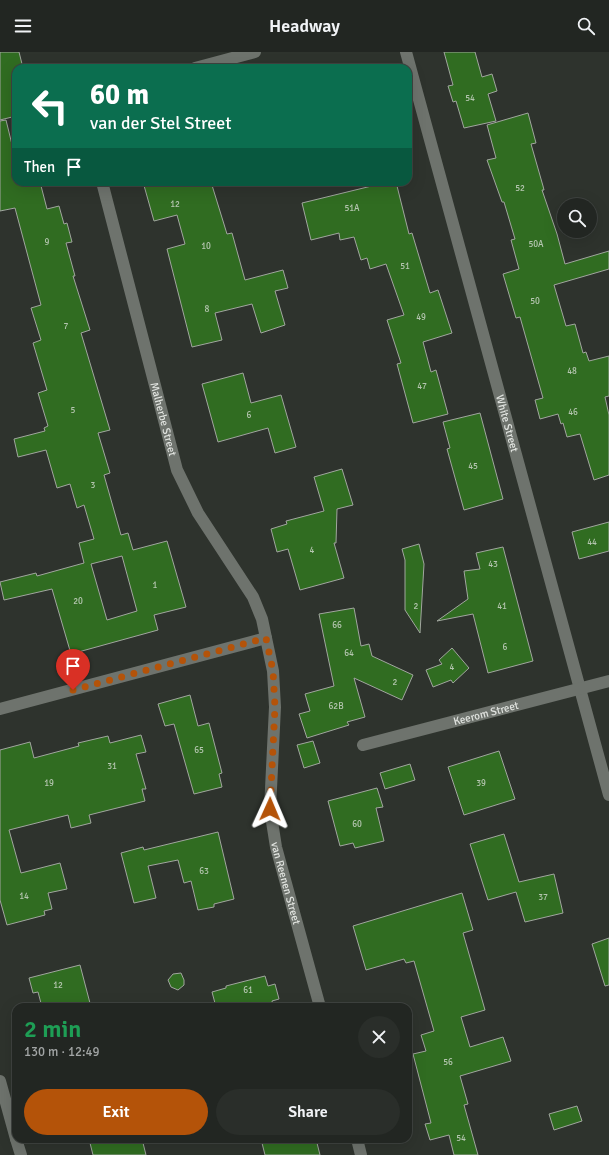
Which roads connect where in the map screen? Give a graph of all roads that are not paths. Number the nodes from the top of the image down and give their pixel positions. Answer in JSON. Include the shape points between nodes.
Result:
{"nodes":[{"id":1,"x":255,"y":52,"type":"edge"},
{"id":2,"x":406,"y":52,"type":"edge"},
{"id":3,"x":210,"y":64,"type":"edge"},
{"id":4,"x":409,"y":64,"type":"edge"},
{"id":5,"x":412,"y":74,"type":"edge"},
{"id":6,"x":103,"y":186,"type":"edge"},
{"id":7,"x":266,"y":638,"type":"junction"},
{"id":8,"x":609,"y":681,"type":"edge"},
{"id":9,"x":580,"y":689,"type":"junction"},
{"id":10,"x":0,"y":709,"type":"edge"},
{"id":11,"x":364,"y":745,"type":"dead end"},
{"id":12,"x":609,"y":795,"type":"edge"},
{"id":13,"x":319,"y":1003,"type":"edge"},
{"id":14,"x":0,"y":1081,"type":"edge"},
{"id":15,"x":12,"y":1124,"type":"edge"},
{"id":16,"x":17,"y":1143,"type":"edge"},
{"id":17,"x":358,"y":1143,"type":"edge"},
{"id":18,"x":21,"y":1155,"type":"edge"},
{"id":19,"x":361,"y":1155,"type":"edge"}],
"edges":[{"from":1,"to":3,"type":"street"},
{"from":2,"to":4,"type":"street","name":"White Street"},
{"from":5,"to":9,"type":"street","name":"White Street"},
{"from":6,"to":7,"type":"street","name":"Malherbe Street","via":[[177,470],[198,513],[253,596]]},
{"from":7,"to":10,"type":"street"},
{"from":7,"to":13,"type":"street","name":"van Reenen Street","via":[[273,671],[275,707],[270,809],[276,847]]},
{"from":8,"to":9,"type":"street","name":"Keerom Street"},
{"from":9,"to":11,"type":"street","name":"Keerom Street"},
{"from":9,"to":12,"type":"street","name":"White Street"},
{"from":14,"to":15,"type":"street"},
{"from":16,"to":18,"type":"street"},
{"from":17,"to":19,"type":"street"}]}
